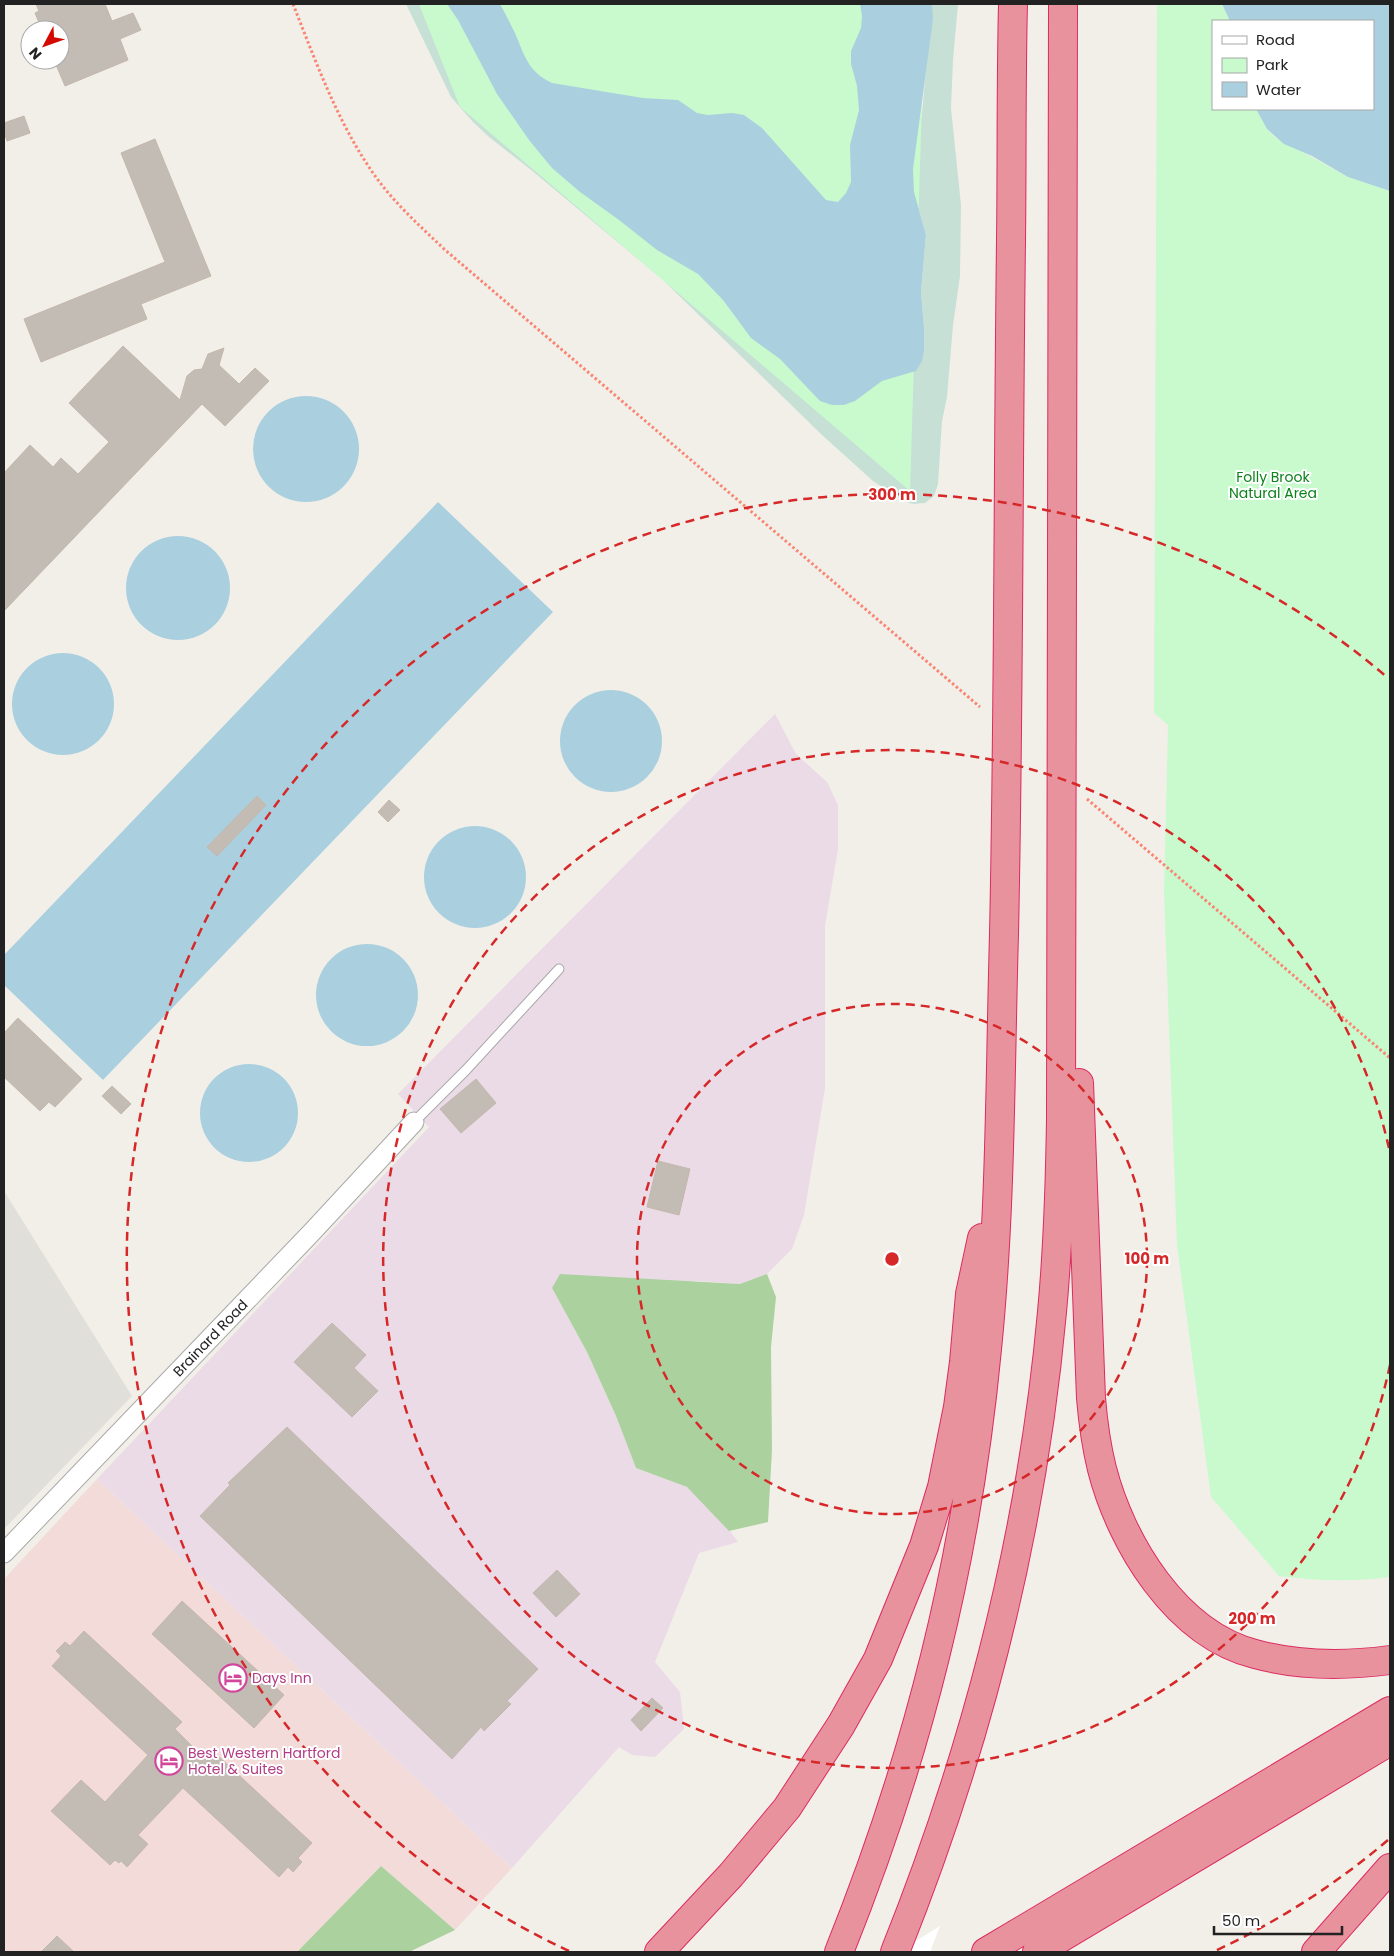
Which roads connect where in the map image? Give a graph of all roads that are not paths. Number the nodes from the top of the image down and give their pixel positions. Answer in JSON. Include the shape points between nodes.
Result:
{"nodes":[{"id":1,"x":1014,"y":4,"type":"edge"},
{"id":2,"x":1063,"y":4,"type":"edge"},
{"id":3,"x":559,"y":969,"type":"dead end"},
{"id":4,"x":1061,"y":976,"type":"junction"},
{"id":5,"x":414,"y":1122,"type":"joint"},
{"id":6,"x":999,"y":1158,"type":"junction"},
{"id":7,"x":4,"y":1553,"type":"edge"},
{"id":8,"x":1390,"y":1660,"type":"edge"},
{"id":9,"x":1390,"y":1711,"type":"edge"},
{"id":10,"x":1390,"y":1742,"type":"edge"},
{"id":11,"x":1390,"y":1868,"type":"edge"},
{"id":12,"x":907,"y":1948,"type":"edge"},
{"id":13,"x":659,"y":1952,"type":"edge"},
{"id":14,"x":840,"y":1952,"type":"edge"},
{"id":15,"x":986,"y":1952,"type":"edge"},
{"id":16,"x":1037,"y":1952,"type":"edge"},
{"id":17,"x":1316,"y":1952,"type":"edge"}],
"edges":[{"from":1,"to":6,"type":"highway","via":[[1007,780]]},
{"from":2,"to":4,"type":"highway"},
{"from":3,"to":5,"type":"lane"},
{"from":4,"to":8,"type":"highway","via":[[1079,1080],[1092,1413],[1102,1470],[1120,1520],[1163,1590],[1194,1622],[1232,1646],[1254,1654],[1303,1662],[1352,1664]]},
{"from":4,"to":12,"type":"highway","via":[[1057,1252],[1034,1453],[1013,1566],[982,1698],[952,1799],[916,1900]]},
{"from":5,"to":7,"type":"street","name":"Brainard Road"},
{"from":6,"to":13,"type":"highway","via":[[970,1294],[959,1398],[942,1487],[924,1546],[893,1626],[852,1707],[792,1800],[755,1848]]},
{"from":6,"to":14,"type":"highway","via":[[985,1372],[952,1586],[908,1757]]},
{"from":9,"to":15,"type":"highway"},
{"from":10,"to":16,"type":"highway"},
{"from":11,"to":17,"type":"highway"}]}
